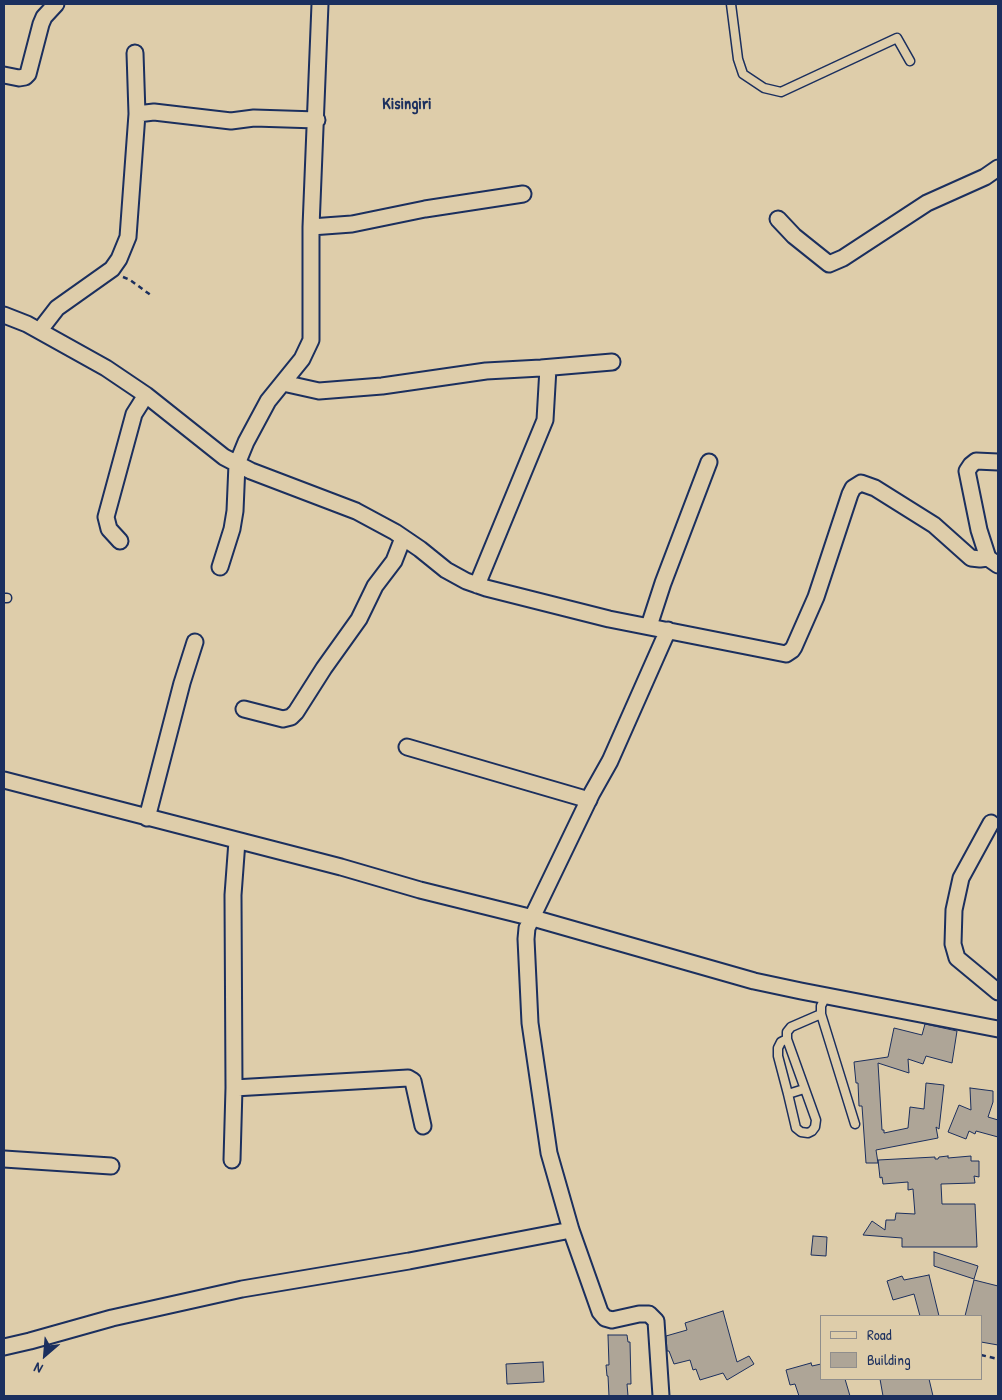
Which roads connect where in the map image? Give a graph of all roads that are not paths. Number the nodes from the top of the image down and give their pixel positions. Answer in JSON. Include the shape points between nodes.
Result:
{"nodes":[{"id":1,"x":56,"y":4,"type":"edge"},
{"id":2,"x":320,"y":4,"type":"edge"},
{"id":3,"x":731,"y":4,"type":"edge"},
{"id":4,"x":135,"y":53,"type":"dead end"},
{"id":5,"x":910,"y":61,"type":"dead end"},
{"id":6,"x":4,"y":74,"type":"edge"},
{"id":7,"x":137,"y":114,"type":"junction"},
{"id":8,"x":317,"y":120,"type":"junction"},
{"id":9,"x":998,"y":168,"type":"edge"},
{"id":10,"x":523,"y":194,"type":"dead end"},
{"id":11,"x":778,"y":219,"type":"dead end"},
{"id":12,"x":311,"y":227,"type":"junction"},
{"id":13,"x":4,"y":315,"type":"edge"},
{"id":14,"x":40,"y":330,"type":"junction"},
{"id":15,"x":612,"y":362,"type":"dead end"},
{"id":16,"x":548,"y":368,"type":"junction"},
{"id":17,"x":283,"y":383,"type":"junction"},
{"id":18,"x":146,"y":395,"type":"junction"},
{"id":19,"x":709,"y":462,"type":"dead end"},
{"id":20,"x":998,"y":462,"type":"edge"},
{"id":21,"x":237,"y":464,"type":"junction"},
{"id":22,"x":403,"y":538,"type":"junction"},
{"id":23,"x":120,"y":541,"type":"dead end"},
{"id":24,"x":993,"y":561,"type":"edge"},
{"id":25,"x":220,"y":568,"type":"dead end"},
{"id":26,"x":477,"y":585,"type":"junction"},
{"id":27,"x":649,"y":626,"type":"junction"},
{"id":28,"x":668,"y":630,"type":"junction"},
{"id":29,"x":195,"y":642,"type":"dead end"},
{"id":30,"x":244,"y":709,"type":"dead end"},
{"id":31,"x":407,"y":747,"type":"dead end"},
{"id":32,"x":4,"y":780,"type":"edge"},
{"id":33,"x":589,"y":800,"type":"junction"},
{"id":34,"x":147,"y":818,"type":"junction"},
{"id":35,"x":991,"y":823,"type":"dead end"},
{"id":36,"x":237,"y":840,"type":"junction"},
{"id":37,"x":533,"y":918,"type":"junction"},
{"id":38,"x":998,"y":992,"type":"edge"},
{"id":39,"x":826,"y":996,"type":"junction"},
{"id":40,"x":821,"y":1014,"type":"junction"},
{"id":41,"x":998,"y":1029,"type":"edge"},
{"id":42,"x":787,"y":1039,"type":"junction"},
{"id":43,"x":234,"y":1088,"type":"junction"},
{"id":44,"x":804,"y":1089,"type":"junction"},
{"id":45,"x":788,"y":1094,"type":"junction"},
{"id":46,"x":855,"y":1124,"type":"dead end"},
{"id":47,"x":422,"y":1126,"type":"dead end"},
{"id":48,"x":4,"y":1159,"type":"edge"},
{"id":49,"x":232,"y":1160,"type":"dead end"},
{"id":50,"x":111,"y":1166,"type":"dead end"},
{"id":51,"x":571,"y":1230,"type":"junction"},
{"id":52,"x":4,"y":1347,"type":"edge"},
{"id":53,"x":661,"y":1396,"type":"edge"}],
"edges":[{"from":1,"to":6,"type":"street","via":[[41,24],[28,74],[19,78]]},
{"from":2,"to":8,"type":"street"},
{"from":3,"to":5,"type":"lane","via":[[743,74],[764,88],[781,92],[897,38]]},
{"from":4,"to":7,"type":"street"},
{"from":7,"to":8,"type":"street","via":[[154,112],[231,121],[254,118]]},
{"from":7,"to":14,"type":"street","via":[[128,237],[120,259],[112,269],[57,308]]},
{"from":8,"to":12,"type":"street"},
{"from":9,"to":11,"type":"street","via":[[927,203],[829,264]]},
{"from":10,"to":12,"type":"street","via":[[352,224]]},
{"from":12,"to":17,"type":"street","via":[[311,340],[302,359]]},
{"from":13,"to":14,"type":"street"},
{"from":14,"to":18,"type":"street"},
{"from":15,"to":16,"type":"street"},
{"from":16,"to":17,"type":"street","via":[[486,371],[382,386],[319,391]]},
{"from":16,"to":26,"type":"street","via":[[545,420]]},
{"from":17,"to":21,"type":"street","via":[[268,402]]},
{"from":18,"to":21,"type":"street"},
{"from":18,"to":23,"type":"street","via":[[134,414],[106,517],[109,529]]},
{"from":19,"to":27,"type":"street"},
{"from":20,"to":24,"type":"street","via":[[976,461],[967,470],[979,530]]},
{"from":21,"to":22,"type":"street","via":[[356,511]]},
{"from":21,"to":25,"type":"street","via":[[232,529]]},
{"from":22,"to":26,"type":"street","via":[[446,570]]},
{"from":22,"to":30,"type":"street","via":[[394,561],[296,712],[283,719]]},
{"from":24,"to":28,"type":"street","via":[[971,558],[934,525],[875,488],[861,483],[850,494],[816,597],[790,653]]},
{"from":26,"to":27,"type":"street"},
{"from":27,"to":28,"type":"street"},
{"from":28,"to":33,"type":"street","via":[[610,762]]},
{"from":29,"to":34,"type":"street"},
{"from":31,"to":33,"type":"street"},
{"from":32,"to":34,"type":"street"},
{"from":33,"to":37,"type":"street"},
{"from":34,"to":36,"type":"street"},
{"from":35,"to":38,"type":"street","via":[[961,878],[954,910],[953,944],[957,958]]},
{"from":36,"to":37,"type":"street"},
{"from":36,"to":43,"type":"street"},
{"from":37,"to":39,"type":"street","via":[[754,981]]},
{"from":37,"to":51,"type":"street","via":[[527,928],[526,939],[532,1038],[549,1154]]},
{"from":39,"to":40,"type":"lane"},
{"from":39,"to":41,"type":"street"},
{"from":40,"to":42,"type":"lane","via":[[791,1027]]},
{"from":40,"to":46,"type":"lane"},
{"from":42,"to":44,"type":"lane"},
{"from":42,"to":45,"type":"lane","via":[[781,1042],[778,1056]]},
{"from":43,"to":47,"type":"street","via":[[408,1078],[413,1081]]},
{"from":43,"to":49,"type":"street"},
{"from":44,"to":45,"type":"lane"},
{"from":44,"to":45,"type":"lane","via":[[816,1120],[815,1127],[808,1133],[796,1128]]},
{"from":48,"to":50,"type":"street"},
{"from":51,"to":52,"type":"street","via":[[242,1289],[112,1318]]},
{"from":51,"to":53,"type":"street","via":[[600,1312],[605,1318],[612,1320],[649,1314],[656,1321]]}]}
